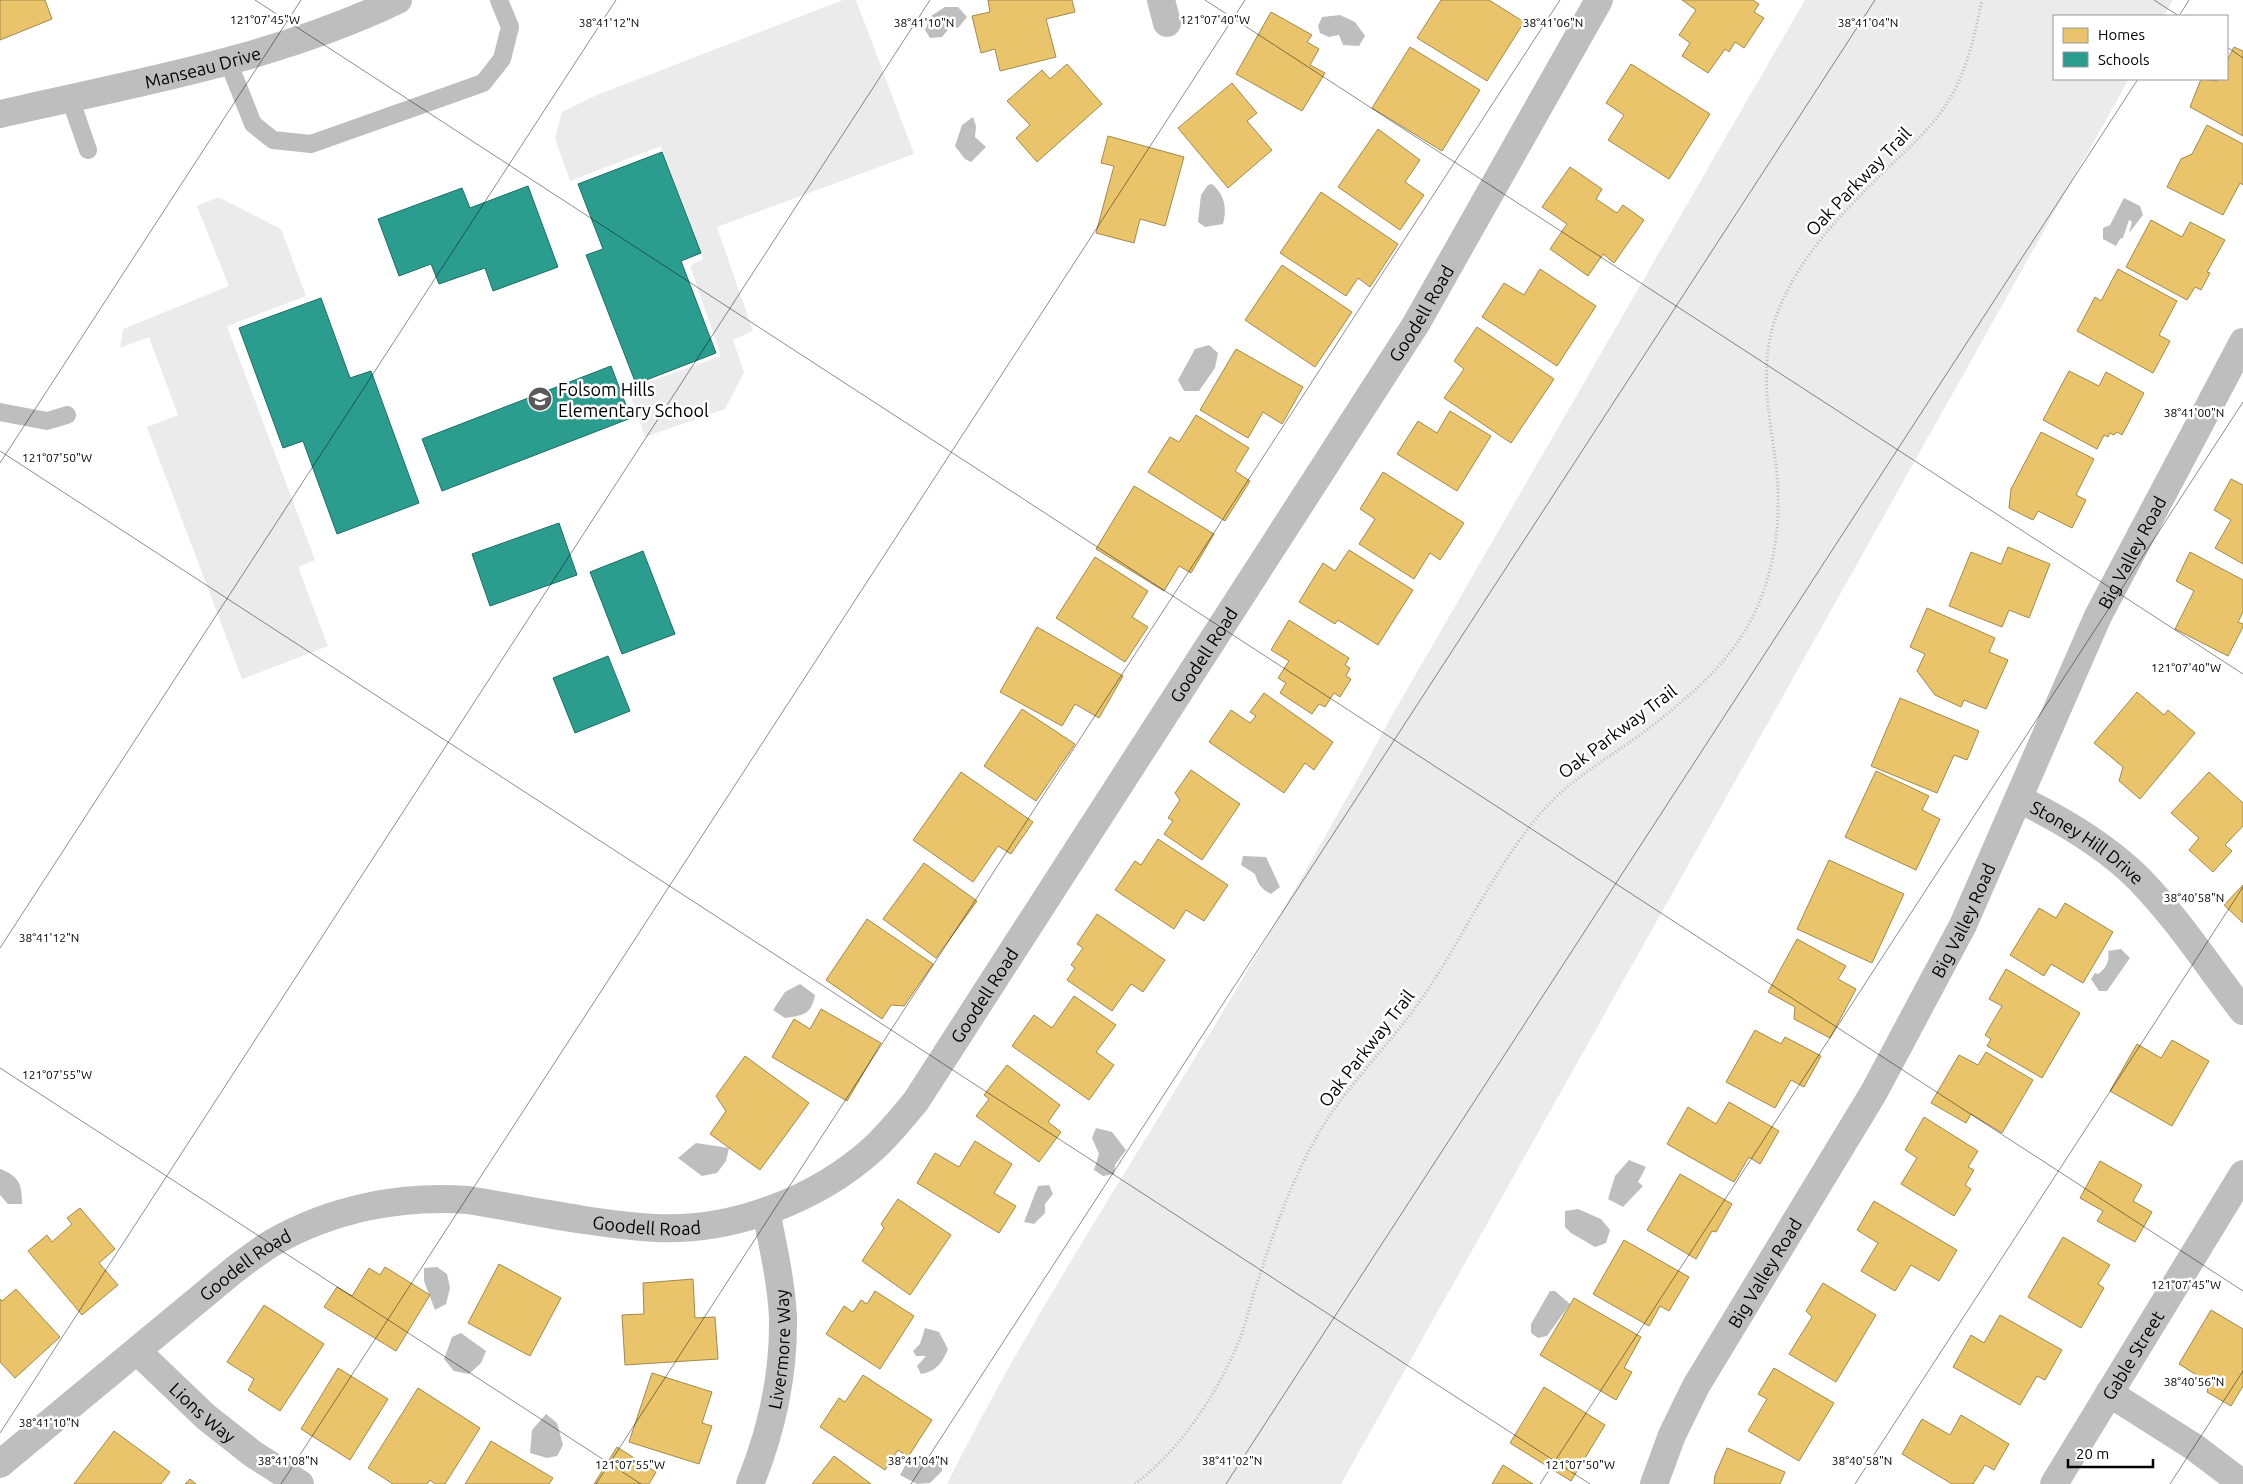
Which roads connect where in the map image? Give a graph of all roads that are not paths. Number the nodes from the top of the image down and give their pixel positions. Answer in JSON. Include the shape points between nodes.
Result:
{"nodes":[{"id":1,"x":398,"y":0,"type":"edge"},
{"id":2,"x":499,"y":0,"type":"edge"},
{"id":3,"x":1599,"y":0,"type":"edge"},
{"id":4,"x":357,"y":9,"type":"edge"},
{"id":5,"x":228,"y":62,"type":"junction"},
{"id":6,"x":70,"y":98,"type":"junction"},
{"id":7,"x":0,"y":114,"type":"edge"},
{"id":8,"x":88,"y":150,"type":"dead end"},
{"id":9,"x":2243,"y":342,"type":"edge"},
{"id":10,"x":0,"y":412,"type":"edge"},
{"id":11,"x":67,"y":415,"type":"dead end"},
{"id":12,"x":2018,"y":799,"type":"junction"},
{"id":13,"x":2243,"y":1011,"type":"edge"},
{"id":14,"x":2243,"y":1174,"type":"edge"},
{"id":15,"x":766,"y":1211,"type":"junction"},
{"id":16,"x":136,"y":1351,"type":"junction"},
{"id":17,"x":2109,"y":1393,"type":"junction"},
{"id":18,"x":0,"y":1464,"type":"edge"},
{"id":19,"x":300,"y":1484,"type":"edge"},
{"id":20,"x":750,"y":1484,"type":"edge"},
{"id":21,"x":1654,"y":1484,"type":"edge"},
{"id":22,"x":2054,"y":1484,"type":"edge"},
{"id":23,"x":2243,"y":1484,"type":"edge"}],
"edges":[{"from":1,"to":4,"type":"street","name":"Manseau Drive"},
{"from":2,"to":5,"type":"lane","via":[[510,27],[502,59],[483,83],[311,144],[273,140],[253,124]]},
{"from":3,"to":15,"type":"street","name":"Goodell Road","via":[[1416,324],[916,1101],[872,1150],[838,1176],[799,1198]]},
{"from":4,"to":5,"type":"street","name":"Manseau Drive","via":[[303,40]]},
{"from":5,"to":6,"type":"street","name":"Manseau Drive"},
{"from":6,"to":7,"type":"street","name":"Manseau Drive"},
{"from":6,"to":8,"type":"lane"},
{"from":9,"to":12,"type":"street","name":"Big Valley Road","via":[[2098,616]]},
{"from":10,"to":11,"type":"lane","via":[[46,421]]},
{"from":12,"to":13,"type":"street","name":"Stoney Hill Drive","via":[[2090,838],[2137,878],[2165,908]]},
{"from":12,"to":21,"type":"street","name":"Big Valley Road","via":[[1963,924],[1907,1030],[1874,1092],[1696,1386],[1672,1435]]},
{"from":14,"to":17,"type":"street","name":"Gable Street"},
{"from":15,"to":16,"type":"street","name":"Goodell Road","via":[[700,1226],[656,1228],[446,1198],[400,1200],[355,1209],[312,1224],[271,1244],[234,1270]]},
{"from":15,"to":20,"type":"street","name":"Livermore Way","via":[[779,1277],[782,1316],[780,1376],[763,1454]]},
{"from":16,"to":18,"type":"street","name":"Goodell Road"},
{"from":16,"to":19,"type":"street","name":"Lions Way","via":[[206,1417],[253,1454]]},
{"from":17,"to":22,"type":"street","name":"Gable Street"},
{"from":17,"to":23,"type":"street"}]}
